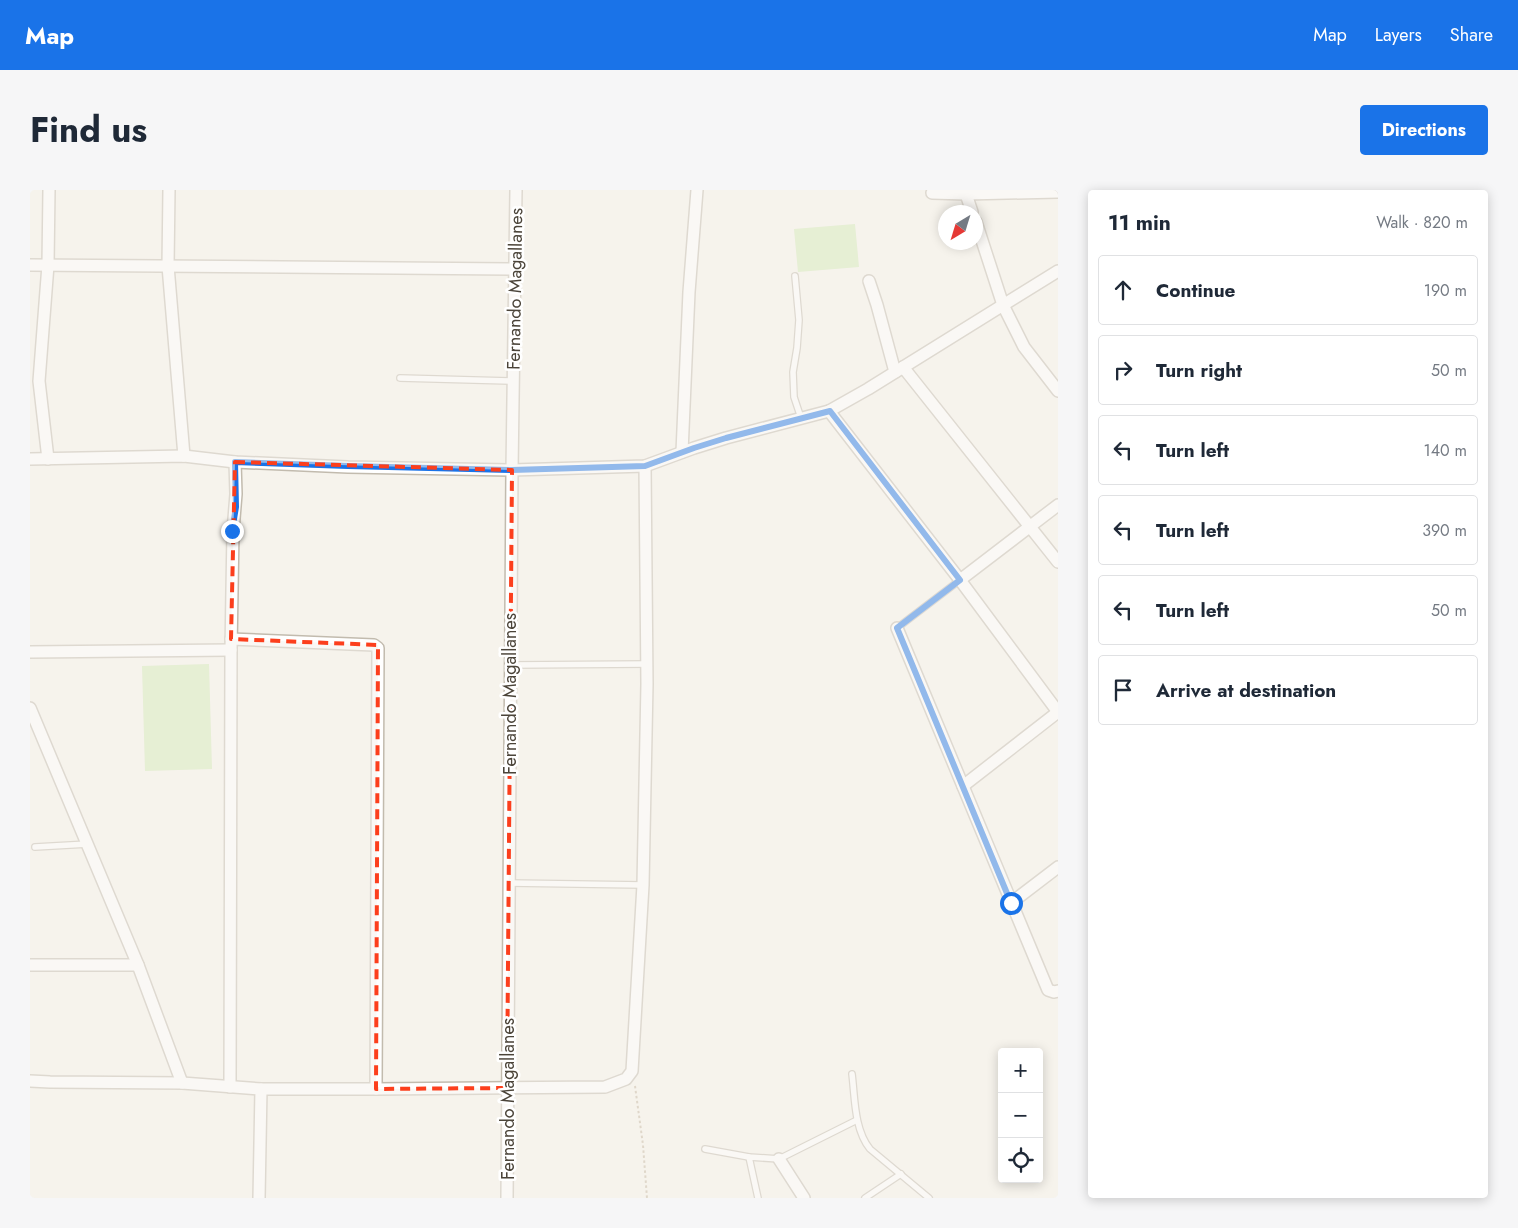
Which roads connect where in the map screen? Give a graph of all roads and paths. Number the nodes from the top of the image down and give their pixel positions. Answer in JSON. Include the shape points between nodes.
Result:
{"nodes":[{"id":1,"x":49,"y":190,"type":"edge"},
{"id":2,"x":168,"y":190,"type":"edge"},
{"id":3,"x":516,"y":190,"type":"edge"},
{"id":4,"x":697,"y":190,"type":"edge"},
{"id":5,"x":1058,"y":192,"type":"edge"},
{"id":6,"x":932,"y":193,"type":"dead end"},
{"id":7,"x":966,"y":194,"type":"junction"},
{"id":8,"x":970,"y":205,"type":"edge"},
{"id":9,"x":983,"y":244,"type":"edge"},
{"id":10,"x":30,"y":265,"type":"edge"},
{"id":11,"x":48,"y":265,"type":"junction"},
{"id":12,"x":168,"y":266,"type":"junction"},
{"id":13,"x":516,"y":269,"type":"junction"},
{"id":14,"x":1058,"y":271,"type":"edge"},
{"id":15,"x":795,"y":276,"type":"dead end"},
{"id":16,"x":869,"y":281,"type":"dead end"},
{"id":17,"x":1003,"y":305,"type":"junction"},
{"id":18,"x":899,"y":369,"type":"junction"},
{"id":19,"x":400,"y":378,"type":"dead end"},
{"id":20,"x":514,"y":380,"type":"junction"},
{"id":21,"x":1058,"y":391,"type":"edge"},
{"id":22,"x":830,"y":411,"type":"junction"},
{"id":23,"x":801,"y":418,"type":"junction"},
{"id":24,"x":682,"y":452,"type":"junction"},
{"id":25,"x":184,"y":456,"type":"junction"},
{"id":26,"x":30,"y":459,"type":"edge"},
{"id":27,"x":48,"y":459,"type":"junction"},
{"id":28,"x":235,"y":462,"type":"junction"},
{"id":29,"x":645,"y":466,"type":"junction"},
{"id":30,"x":512,"y":470,"type":"junction"},
{"id":31,"x":1058,"y":505,"type":"edge"},
{"id":32,"x":1031,"y":527,"type":"junction"},
{"id":33,"x":1058,"y":562,"type":"edge"},
{"id":34,"x":960,"y":580,"type":"junction"},
{"id":35,"x":897,"y":628,"type":"joint"},
{"id":36,"x":231,"y":645,"type":"junction"},
{"id":37,"x":30,"y":652,"type":"edge"},
{"id":38,"x":647,"y":664,"type":"junction"},
{"id":39,"x":511,"y":665,"type":"junction"},
{"id":40,"x":30,"y":708,"type":"edge"},
{"id":41,"x":1058,"y":712,"type":"edge"},
{"id":42,"x":963,"y":786,"type":"junction"},
{"id":43,"x":88,"y":844,"type":"junction"},
{"id":44,"x":35,"y":847,"type":"dead end"},
{"id":45,"x":1058,"y":867,"type":"edge"},
{"id":46,"x":509,"y":883,"type":"junction"},
{"id":47,"x":643,"y":885,"type":"junction"},
{"id":48,"x":1011,"y":903,"type":"junction"},
{"id":49,"x":30,"y":965,"type":"edge"},
{"id":50,"x":138,"y":966,"type":"junction"},
{"id":51,"x":1058,"y":991,"type":"edge"},
{"id":52,"x":632,"y":1072,"type":"junction"},
{"id":53,"x":852,"y":1074,"type":"dead end"},
{"id":54,"x":30,"y":1081,"type":"edge"},
{"id":55,"x":182,"y":1083,"type":"junction"},
{"id":56,"x":230,"y":1087,"type":"junction"},
{"id":57,"x":508,"y":1088,"type":"junction"},
{"id":58,"x":261,"y":1089,"type":"junction"},
{"id":59,"x":376,"y":1089,"type":"junction"},
{"id":60,"x":857,"y":1120,"type":"junction"},
{"id":61,"x":705,"y":1149,"type":"dead end"},
{"id":62,"x":750,"y":1156,"type":"junction"},
{"id":63,"x":779,"y":1159,"type":"junction"},
{"id":64,"x":900,"y":1174,"type":"junction"},
{"id":65,"x":259,"y":1198,"type":"edge"},
{"id":66,"x":507,"y":1198,"type":"edge"},
{"id":67,"x":647,"y":1198,"type":"edge"},
{"id":68,"x":758,"y":1198,"type":"edge"},
{"id":69,"x":804,"y":1198,"type":"edge"},
{"id":70,"x":865,"y":1198,"type":"edge"},
{"id":71,"x":929,"y":1198,"type":"edge"}],
"edges":[{"from":1,"to":11,"type":"street"},
{"from":2,"to":12,"type":"street"},
{"from":3,"to":13,"type":"street","name":"Fernando Magallanes"},
{"from":4,"to":24,"type":"street"},
{"from":5,"to":7,"type":"street"},
{"from":6,"to":7,"type":"street"},
{"from":7,"to":8,"type":"street"},
{"from":9,"to":17,"type":"street"},
{"from":10,"to":11,"type":"street"},
{"from":11,"to":12,"type":"street"},
{"from":11,"to":27,"type":"street","via":[[39,381]]},
{"from":12,"to":13,"type":"street"},
{"from":12,"to":25,"type":"street"},
{"from":13,"to":20,"type":"street","name":"Fernando Magallanes"},
{"from":14,"to":17,"type":"street"},
{"from":15,"to":23,"type":"lane","via":[[799,320],[793,372],[794,397]]},
{"from":16,"to":18,"type":"street"},
{"from":17,"to":18,"type":"street"},
{"from":17,"to":21,"type":"street","via":[[1024,347]]},
{"from":18,"to":22,"type":"street"},
{"from":18,"to":32,"type":"street"},
{"from":19,"to":20,"type":"lane"},
{"from":20,"to":30,"type":"street","name":"Fernando Magallanes"},
{"from":22,"to":23,"type":"street"},
{"from":22,"to":34,"type":"street"},
{"from":23,"to":24,"type":"street"},
{"from":24,"to":29,"type":"street"},
{"from":25,"to":27,"type":"street"},
{"from":25,"to":28,"type":"street"},
{"from":26,"to":27,"type":"street"},
{"from":28,"to":30,"type":"street"},
{"from":28,"to":36,"type":"street"},
{"from":29,"to":30,"type":"street"},
{"from":29,"to":38,"type":"street"},
{"from":30,"to":39,"type":"street","name":"Fernando Magallanes"},
{"from":31,"to":32,"type":"street"},
{"from":32,"to":33,"type":"street"},
{"from":32,"to":34,"type":"street"},
{"from":34,"to":35,"type":"lane"},
{"from":34,"to":41,"type":"street"},
{"from":35,"to":42,"type":"street"},
{"from":36,"to":37,"type":"street"},
{"from":36,"to":56,"type":"street"},
{"from":36,"to":59,"type":"street","via":[[374,645],[378,648]]},
{"from":38,"to":39,"type":"lane"},
{"from":38,"to":47,"type":"street"},
{"from":39,"to":46,"type":"street","name":"Fernando Magallanes"},
{"from":40,"to":43,"type":"street"},
{"from":41,"to":42,"type":"street"},
{"from":42,"to":48,"type":"street"},
{"from":43,"to":44,"type":"lane"},
{"from":43,"to":50,"type":"street"},
{"from":45,"to":48,"type":"street"},
{"from":46,"to":47,"type":"lane"},
{"from":46,"to":57,"type":"street","name":"Fernando Magallanes"},
{"from":47,"to":52,"type":"street"},
{"from":48,"to":51,"type":"street","via":[[1048,990]]},
{"from":49,"to":50,"type":"street"},
{"from":50,"to":55,"type":"street"},
{"from":52,"to":57,"type":"street","via":[[605,1087]]},
{"from":52,"to":67,"type":"path"},
{"from":53,"to":60,"type":"lane"},
{"from":54,"to":55,"type":"street"},
{"from":55,"to":56,"type":"street"},
{"from":56,"to":58,"type":"street"},
{"from":57,"to":59,"type":"street"},
{"from":57,"to":66,"type":"street","name":"Fernando Magallanes"},
{"from":58,"to":59,"type":"street"},
{"from":58,"to":65,"type":"street"},
{"from":60,"to":63,"type":"lane"},
{"from":60,"to":64,"type":"lane","via":[[865,1143]]},
{"from":61,"to":62,"type":"lane"},
{"from":62,"to":63,"type":"lane"},
{"from":62,"to":68,"type":"lane"},
{"from":63,"to":69,"type":"street"},
{"from":64,"to":70,"type":"lane"},
{"from":64,"to":71,"type":"lane"}]}
